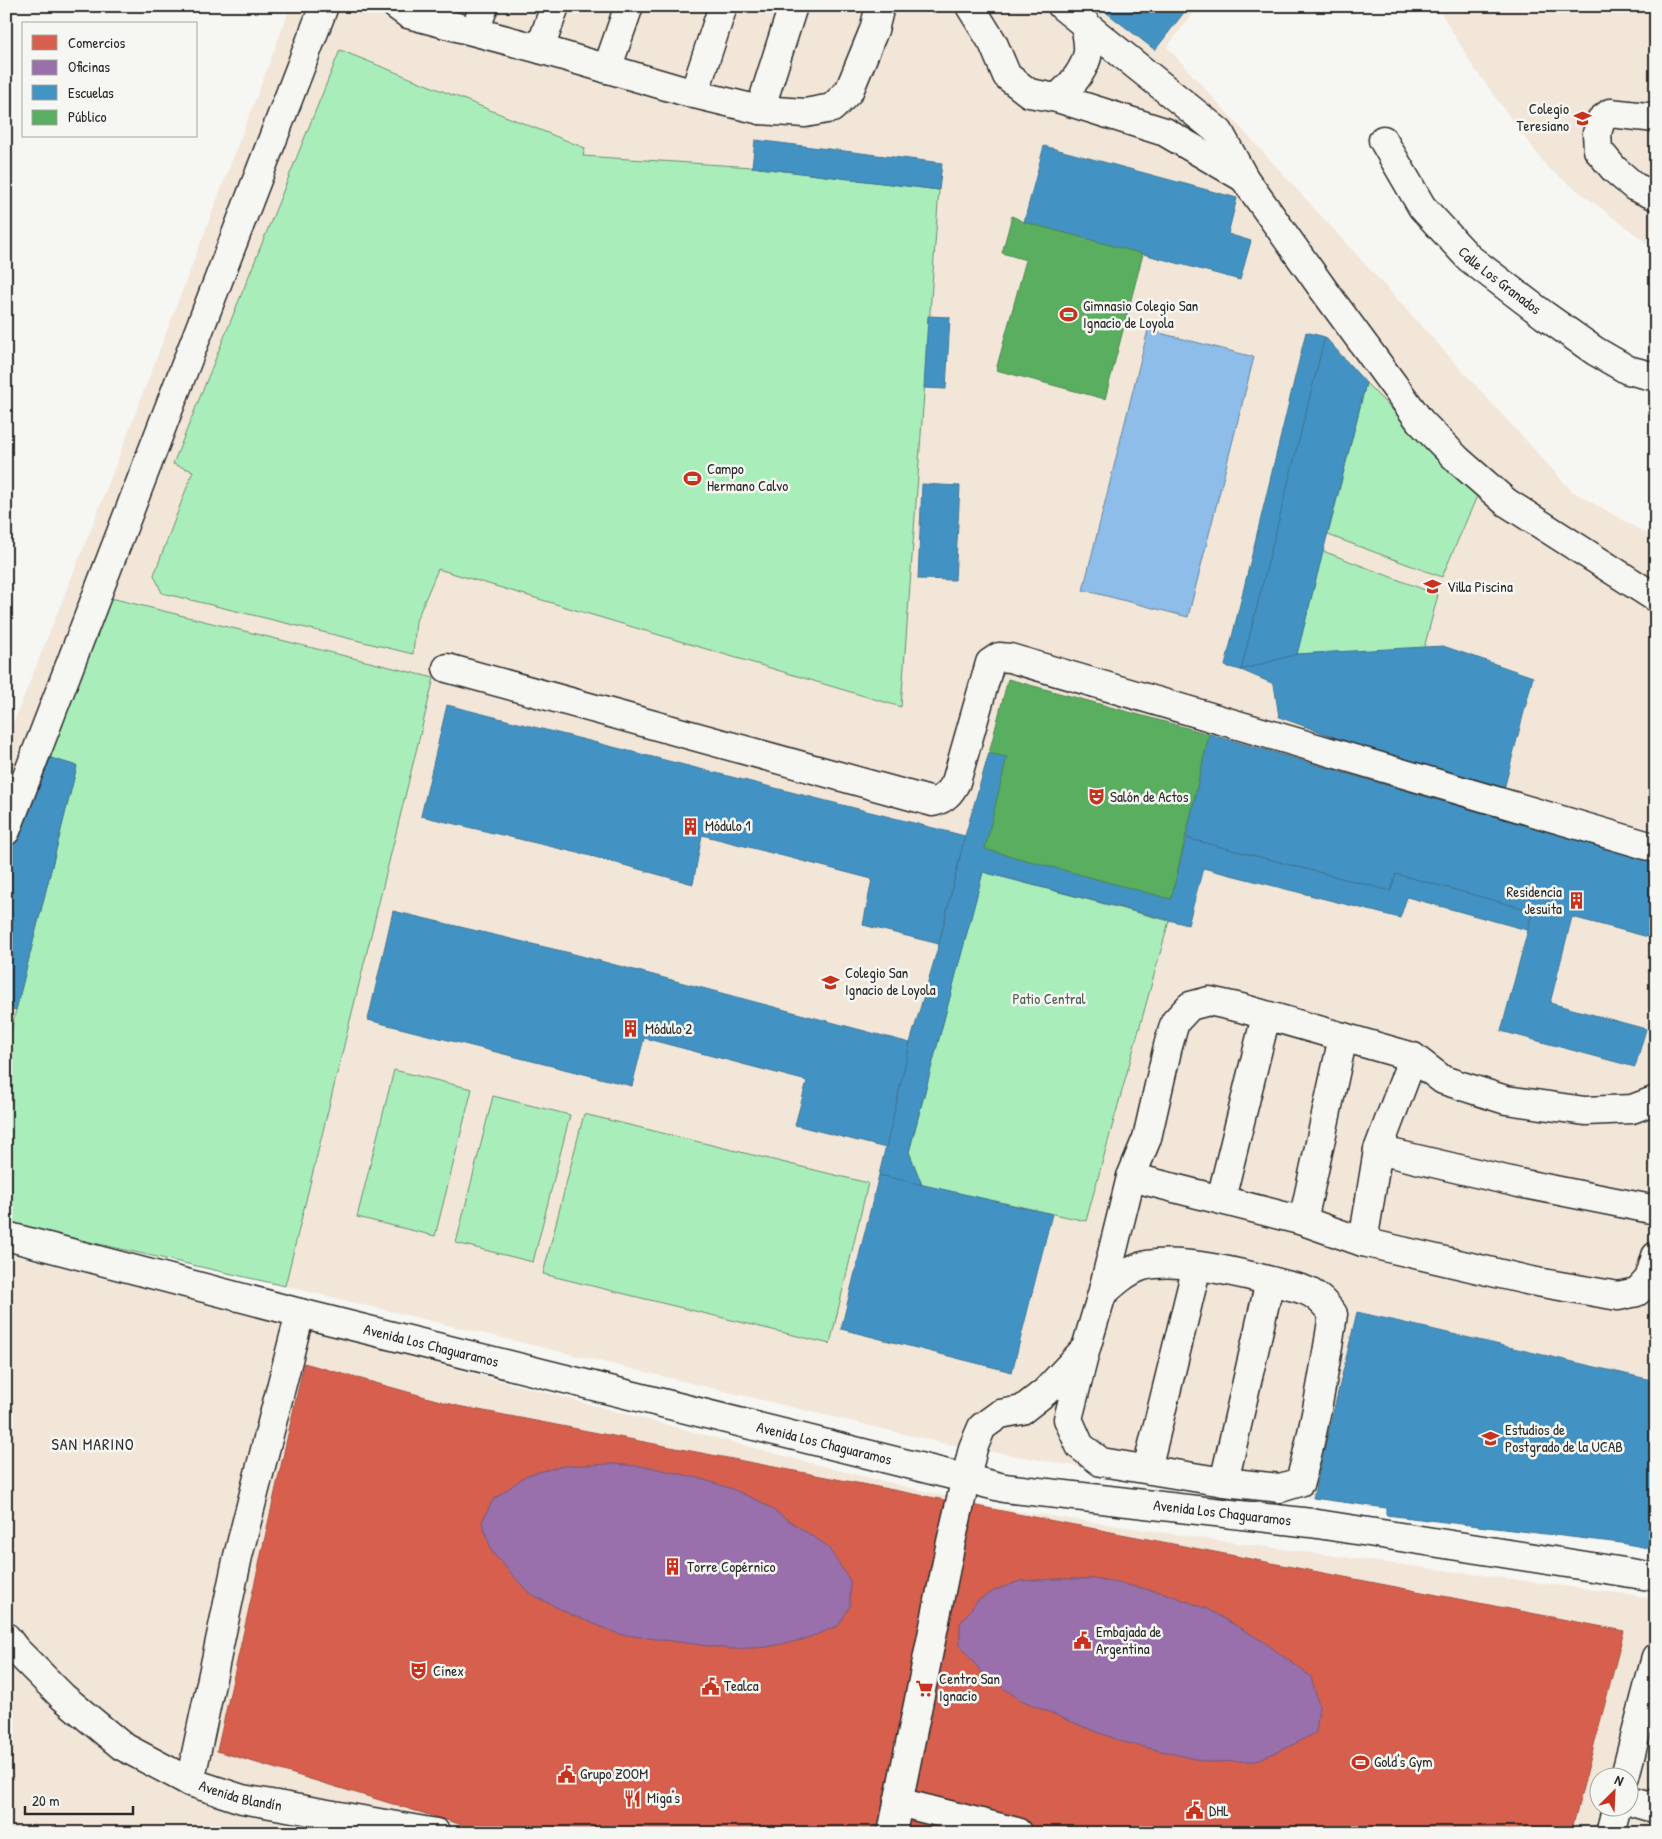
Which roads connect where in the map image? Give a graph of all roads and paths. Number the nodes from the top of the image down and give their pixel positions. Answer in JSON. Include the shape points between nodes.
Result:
{"nodes":[{"id":1,"x":324,"y":6,"type":"edge"},
{"id":2,"x":555,"y":6,"type":"edge"},
{"id":3,"x":629,"y":6,"type":"edge"},
{"id":4,"x":723,"y":6,"type":"edge"},
{"id":5,"x":793,"y":6,"type":"edge"},
{"id":6,"x":880,"y":6,"type":"edge"},
{"id":7,"x":970,"y":6,"type":"edge"},
{"id":8,"x":1062,"y":6,"type":"edge"},
{"id":9,"x":405,"y":9,"type":"edge"},
{"id":10,"x":480,"y":19,"type":"edge"},
{"id":11,"x":1085,"y":23,"type":"junction"},
{"id":12,"x":540,"y":49,"type":"junction"},
{"id":13,"x":608,"y":69,"type":"junction"},
{"id":14,"x":694,"y":94,"type":"junction"},
{"id":15,"x":1057,"y":98,"type":"junction"},
{"id":16,"x":760,"y":110,"type":"junction"},
{"id":17,"x":1656,"y":118,"type":"edge"},
{"id":18,"x":1383,"y":140,"type":"dead end"},
{"id":19,"x":1244,"y":178,"type":"junction"},
{"id":20,"x":1656,"y":196,"type":"edge"},
{"id":21,"x":1656,"y":377,"type":"edge"},
{"id":22,"x":1656,"y":598,"type":"edge"},
{"id":23,"x":447,"y":668,"type":"dead end"},
{"id":24,"x":6,"y":831,"type":"edge"},
{"id":25,"x":1656,"y":848,"type":"edge"},
{"id":26,"x":1266,"y":1016,"type":"junction"},
{"id":27,"x":1343,"y":1037,"type":"junction"},
{"id":28,"x":1412,"y":1057,"type":"junction"},
{"id":29,"x":1656,"y":1100,"type":"edge"},
{"id":30,"x":1378,"y":1150,"type":"junction"},
{"id":31,"x":1131,"y":1177,"type":"junction"},
{"id":32,"x":1221,"y":1199,"type":"junction"},
{"id":33,"x":1656,"y":1210,"type":"edge"},
{"id":34,"x":1303,"y":1221,"type":"junction"},
{"id":35,"x":6,"y":1236,"type":"edge"},
{"id":36,"x":1363,"y":1242,"type":"junction"},
{"id":37,"x":1656,"y":1256,"type":"edge"},
{"id":38,"x":1197,"y":1266,"type":"junction"},
{"id":39,"x":1270,"y":1281,"type":"junction"},
{"id":40,"x":1102,"y":1294,"type":"junction"},
{"id":41,"x":300,"y":1313,"type":"junction"},
{"id":42,"x":1086,"y":1348,"type":"junction"},
{"id":43,"x":1147,"y":1469,"type":"junction"},
{"id":44,"x":966,"y":1479,"type":"junction"},
{"id":45,"x":1224,"y":1482,"type":"junction"},
{"id":46,"x":1656,"y":1577,"type":"edge"},
{"id":47,"x":6,"y":1637,"type":"edge"},
{"id":48,"x":1656,"y":1657,"type":"edge"},
{"id":49,"x":1628,"y":1766,"type":"edge"},
{"id":50,"x":190,"y":1782,"type":"junction"},
{"id":51,"x":898,"y":1802,"type":"junction"},
{"id":52,"x":1656,"y":1803,"type":"edge"},
{"id":53,"x":1640,"y":1804,"type":"edge"},
{"id":54,"x":1614,"y":1816,"type":"edge"},
{"id":55,"x":432,"y":1832,"type":"edge"},
{"id":56,"x":1017,"y":1832,"type":"edge"},
{"id":57,"x":892,"y":1833,"type":"edge"},
{"id":58,"x":1610,"y":1833,"type":"edge"}],
"edges":[{"from":1,"to":24,"type":"street"},
{"from":2,"to":12,"type":"street"},
{"from":3,"to":13,"type":"street"},
{"from":4,"to":14,"type":"street"},
{"from":5,"to":16,"type":"street"},
{"from":6,"to":16,"type":"street","via":[[850,91],[832,108],[805,113]]},
{"from":7,"to":15,"type":"street","via":[[1007,76],[1029,93]]},
{"from":8,"to":11,"type":"street"},
{"from":9,"to":10,"type":"street"},
{"from":10,"to":12,"type":"street"},
{"from":11,"to":15,"type":"street","via":[[1088,50],[1084,67]]},
{"from":11,"to":19,"type":"street","via":[[1219,132]]},
{"from":12,"to":13,"type":"street"},
{"from":13,"to":14,"type":"street"},
{"from":14,"to":16,"type":"street"},
{"from":15,"to":19,"type":"street","via":[[1164,132]]},
{"from":17,"to":20,"type":"street","via":[[1610,113],[1601,120],[1598,133],[1598,150],[1614,169],[1635,187]]},
{"from":18,"to":21,"type":"street","name":"Calle Los Granados","via":[[1422,207],[1469,258],[1595,351],[1628,370]]},
{"from":19,"to":22,"type":"street","via":[[1420,421],[1458,460],[1506,502]]},
{"from":23,"to":25,"type":"street","via":[[933,802],[950,794],[956,782],[990,663],[999,657],[1010,658]]},
{"from":26,"to":27,"type":"street"},
{"from":26,"to":31,"type":"street","via":[[1209,1001],[1190,1006],[1175,1022],[1147,1138]]},
{"from":26,"to":32,"type":"street"},
{"from":27,"to":28,"type":"street"},
{"from":27,"to":34,"type":"street"},
{"from":28,"to":29,"type":"street","via":[[1443,1080],[1506,1100],[1585,1111],[1632,1109]]},
{"from":28,"to":30,"type":"street"},
{"from":30,"to":33,"type":"street","via":[[1519,1183]]},
{"from":30,"to":36,"type":"street"},
{"from":31,"to":32,"type":"street"},
{"from":31,"to":40,"type":"street"},
{"from":32,"to":34,"type":"street"},
{"from":34,"to":36,"type":"street"},
{"from":35,"to":41,"type":"street","name":"Avenida Los Chaguaramos"},
{"from":36,"to":37,"type":"street","via":[[1531,1281],[1618,1296],[1637,1292],[1649,1279]]},
{"from":38,"to":39,"type":"street"},
{"from":38,"to":40,"type":"street","via":[[1160,1263],[1141,1267],[1120,1278]]},
{"from":38,"to":43,"type":"street"},
{"from":39,"to":45,"type":"street"},
{"from":39,"to":45,"type":"street","via":[[1310,1292],[1333,1314],[1306,1458],[1300,1482],[1280,1488]]},
{"from":40,"to":42,"type":"street"},
{"from":41,"to":44,"type":"street","name":"Avenida Los Chaguaramos"},
{"from":41,"to":50,"type":"street","via":[[238,1556]]},
{"from":42,"to":43,"type":"street","via":[[1068,1419],[1080,1446],[1101,1462]]},
{"from":42,"to":44,"type":"street","via":[[1022,1410],[1000,1414],[982,1427]]},
{"from":43,"to":45,"type":"street"},
{"from":44,"to":46,"type":"street","name":"Avenida Los Chaguaramos","via":[[1004,1488],[1311,1523]]},
{"from":44,"to":51,"type":"street"},
{"from":47,"to":50,"type":"street","name":"Avenida Blandín","via":[[63,1697],[122,1746]]},
{"from":48,"to":49,"type":"street"},
{"from":50,"to":55,"type":"street","name":"Avenida Blandín","via":[[242,1799]]},
{"from":51,"to":56,"type":"street"},
{"from":51,"to":57,"type":"street"},
{"from":52,"to":53,"type":"street","via":[[1654,1808]]},
{"from":54,"to":58,"type":"street"}]}
